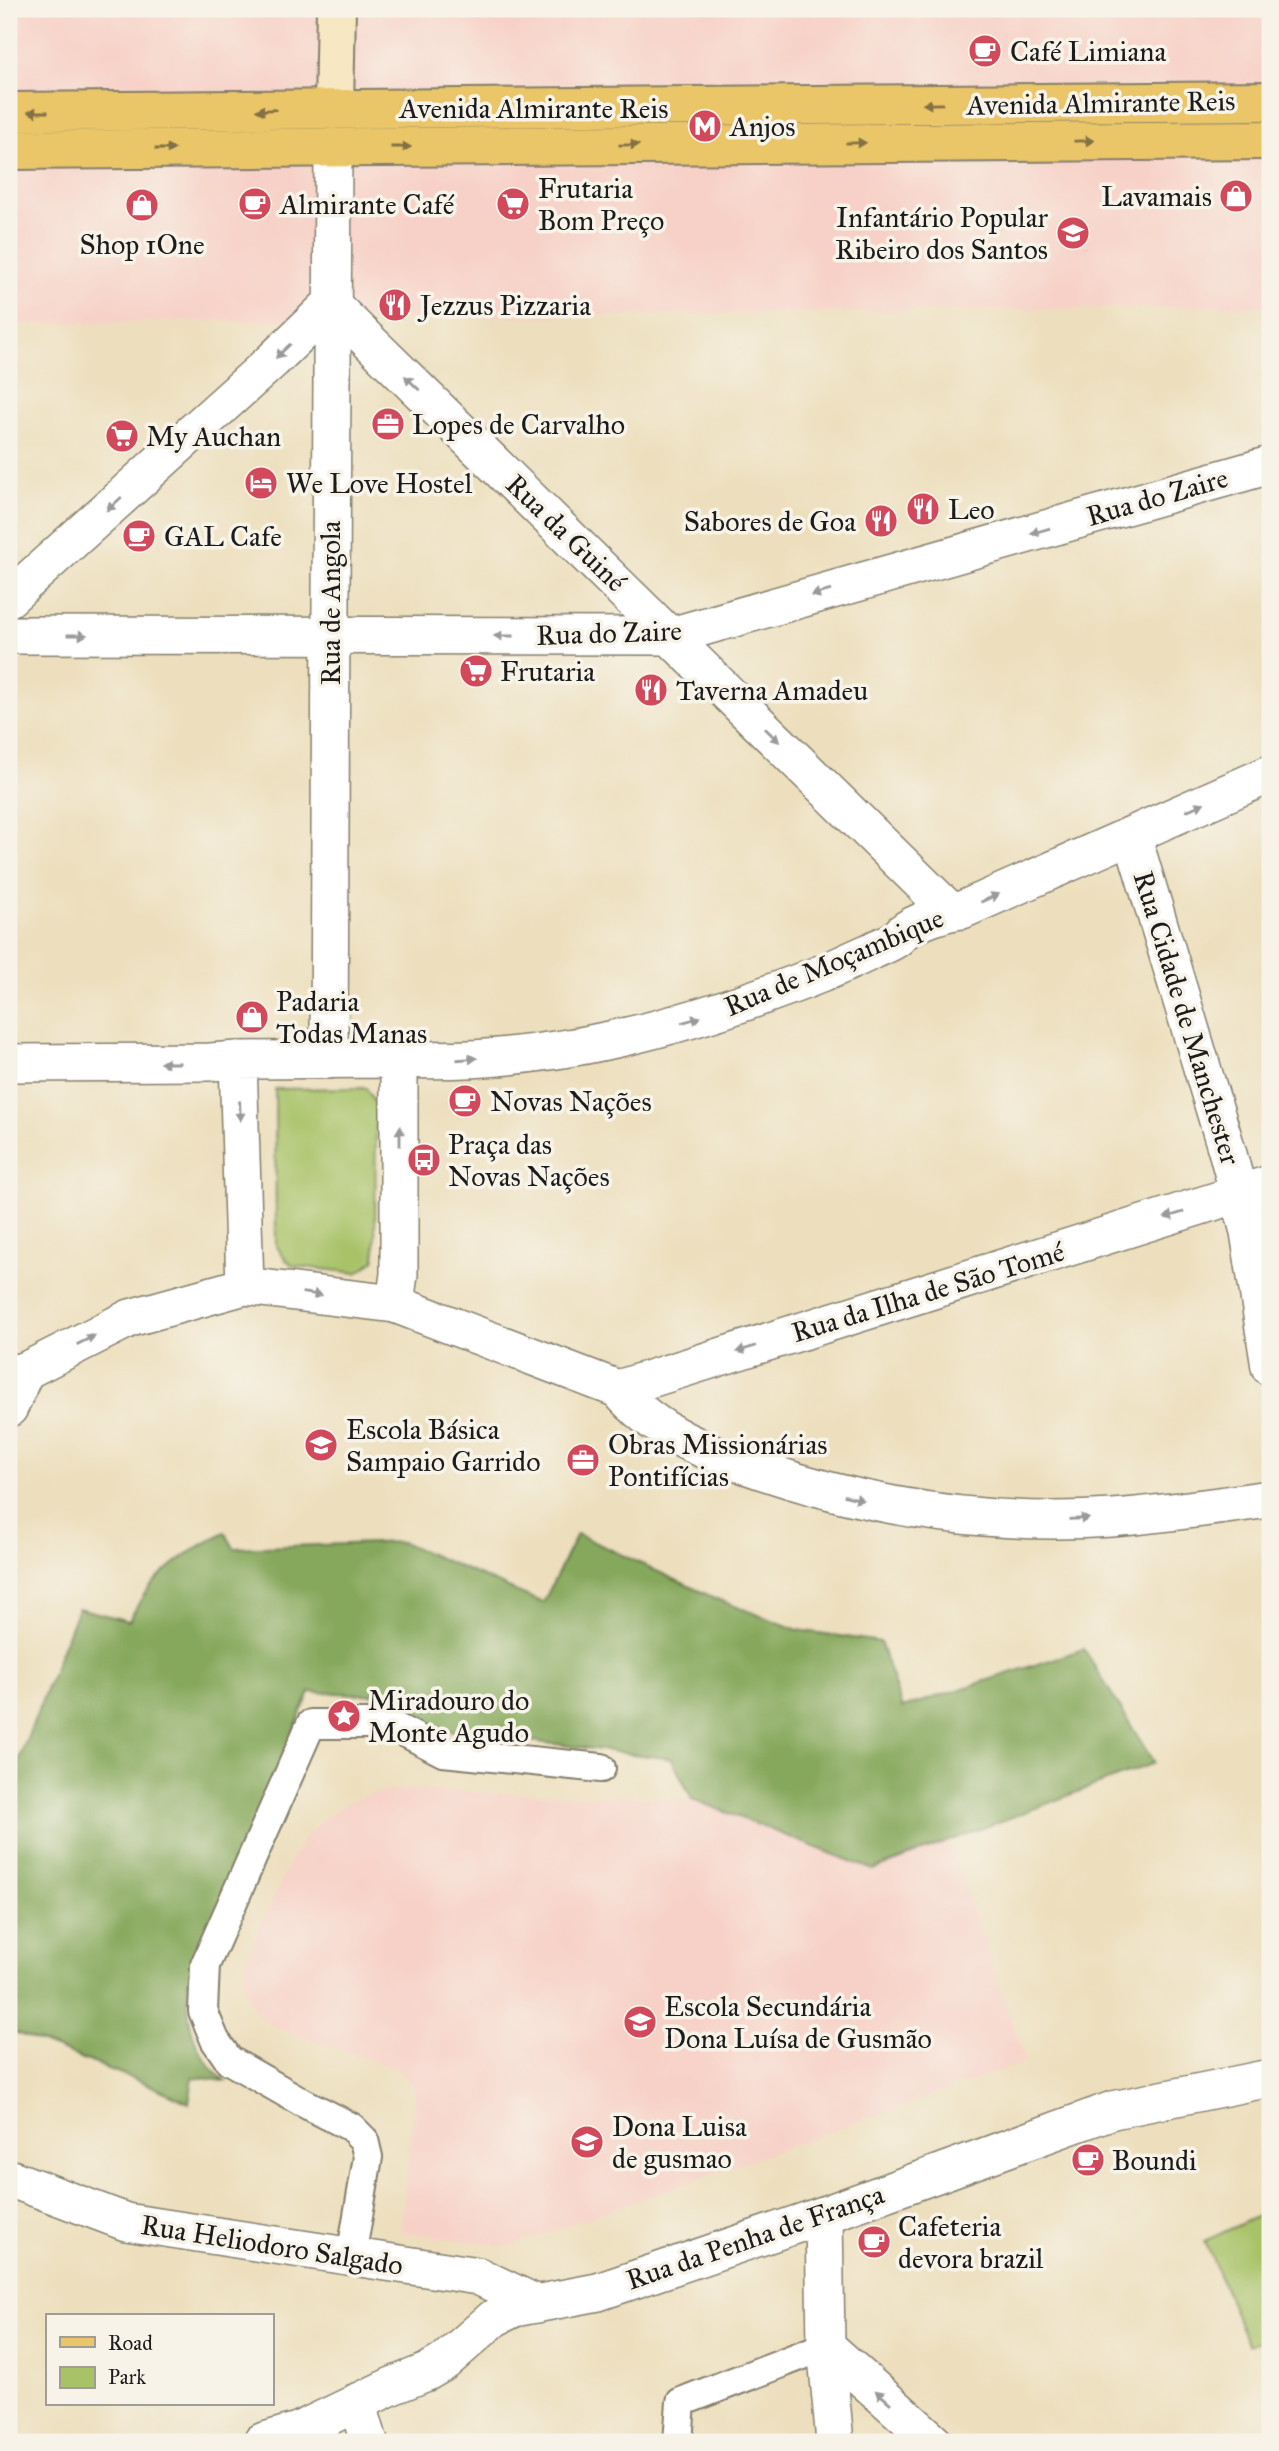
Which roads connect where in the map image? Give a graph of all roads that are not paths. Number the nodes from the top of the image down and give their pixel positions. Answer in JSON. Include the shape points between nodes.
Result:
{"nodes":[{"id":1,"x":336,"y":9,"type":"edge"},
{"id":2,"x":1270,"y":101,"type":"edge"},
{"id":3,"x":334,"y":107,"type":"junction"},
{"id":4,"x":9,"y":112,"type":"edge"},
{"id":5,"x":1270,"y":139,"type":"edge"},
{"id":6,"x":333,"y":147,"type":"junction"},
{"id":7,"x":9,"y":150,"type":"edge"},
{"id":8,"x":331,"y":304,"type":"junction"},
{"id":9,"x":1270,"y":465,"type":"edge"},
{"id":10,"x":9,"y":598,"type":"edge"},
{"id":11,"x":9,"y":635,"type":"edge"},
{"id":12,"x":330,"y":636,"type":"junction"},
{"id":13,"x":671,"y":636,"type":"junction"},
{"id":14,"x":1270,"y":774,"type":"edge"},
{"id":15,"x":1132,"y":835,"type":"junction"},
{"id":16,"x":950,"y":911,"type":"junction"},
{"id":17,"x":399,"y":1059,"type":"junction"},
{"id":18,"x":238,"y":1060,"type":"junction"},
{"id":19,"x":328,"y":1060,"type":"junction"},
{"id":20,"x":9,"y":1063,"type":"edge"},
{"id":21,"x":1254,"y":1189,"type":"edge"},
{"id":22,"x":245,"y":1286,"type":"junction"},
{"id":23,"x":395,"y":1304,"type":"junction"},
{"id":24,"x":1270,"y":1367,"type":"edge"},
{"id":25,"x":17,"y":1372,"type":"edge"},
{"id":26,"x":618,"y":1389,"type":"junction"},
{"id":27,"x":9,"y":1408,"type":"edge"},
{"id":28,"x":1270,"y":1499,"type":"edge"},
{"id":29,"x":601,"y":1768,"type":"dead end"},
{"id":30,"x":1270,"y":2078,"type":"edge"},
{"id":31,"x":9,"y":2178,"type":"edge"},
{"id":32,"x":824,"y":2215,"type":"junction"},
{"id":33,"x":351,"y":2257,"type":"junction"},
{"id":34,"x":537,"y":2304,"type":"junction"},
{"id":35,"x":826,"y":2346,"type":"junction"},
{"id":36,"x":357,"y":2402,"type":"junction"},
{"id":37,"x":262,"y":2442,"type":"edge"},
{"id":38,"x":369,"y":2442,"type":"edge"},
{"id":39,"x":678,"y":2442,"type":"edge"},
{"id":40,"x":835,"y":2442,"type":"edge"},
{"id":41,"x":934,"y":2442,"type":"edge"}],
"edges":[{"from":1,"to":3,"type":"main road"},
{"from":2,"to":3,"type":"main road","name":"Avenida Almirante Reis","one_way":true},
{"from":3,"to":4,"type":"main road","name":"Avenida Almirante Reis","one_way":true},
{"from":3,"to":6,"type":"main road"},
{"from":6,"to":5,"type":"main road","name":"Avenida Almirante Reis","one_way":true},
{"from":7,"to":6,"type":"main road","name":"Avenida Almirante Reis","one_way":true},
{"from":6,"to":8,"type":"street","name":"Rua de Angola"},
{"from":8,"to":10,"type":"street","one_way":true},
{"from":8,"to":12,"type":"street","name":"Rua de Angola"},
{"from":13,"to":8,"type":"street","name":"Rua da Guiné","one_way":true},
{"from":9,"to":13,"type":"street","name":"Rua do Zaire","one_way":true},
{"from":11,"to":12,"type":"street","name":"Rua do Zaire","one_way":true},
{"from":13,"to":12,"type":"street","name":"Rua do Zaire","one_way":true},
{"from":12,"to":19,"type":"street","name":"Rua de Angola"},
{"from":13,"to":16,"type":"street","name":"Rua da Guiné","one_way":true},
{"from":15,"to":14,"type":"street","name":"Rua de Moçambique","one_way":true},
{"from":16,"to":15,"type":"street","name":"Rua de Moçambique","one_way":true,"via":[[962,910]]},
{"from":15,"to":21,"type":"street","name":"Rua Cidade de Manchester","via":[[1228,1154]]},
{"from":17,"to":16,"type":"street","name":"Rua de Moçambique","one_way":true,"via":[[523,1054],[651,1032],[829,971]]},
{"from":17,"to":19,"type":"street"},
{"from":23,"to":17,"type":"street","one_way":true},
{"from":18,"to":19,"type":"street"},
{"from":18,"to":20,"type":"street","one_way":true},
{"from":18,"to":22,"type":"street","one_way":true},
{"from":21,"to":24,"type":"street","name":"Rua Cidade de Manchester","via":[[1249,1232]]},
{"from":21,"to":26,"type":"street","name":"Rua da Ilha de São Tomé","one_way":true},
{"from":22,"to":23,"type":"street","one_way":true},
{"from":25,"to":22,"type":"street","one_way":true,"via":[[130,1318]]},
{"from":23,"to":26,"type":"street"},
{"from":25,"to":27,"type":"street"},
{"from":26,"to":28,"type":"street","one_way":true,"via":[[664,1431],[722,1456],[804,1485],[926,1511],[988,1518],[1113,1518]]},
{"from":29,"to":33,"type":"street","via":[[443,1752],[389,1724],[311,1724],[205,1965],[204,2011],[229,2060],[351,2127],[364,2140],[368,2157]]},
{"from":30,"to":32,"type":"street","name":"Rua da Penha de França","via":[[1113,2110]]},
{"from":31,"to":33,"type":"street","name":"Rua Heliodoro Salgado","via":[[126,2222]]},
{"from":32,"to":34,"type":"street","name":"Rua da Penha de França","via":[[598,2292]]},
{"from":32,"to":35,"type":"street"},
{"from":33,"to":34,"type":"street","name":"Rua Heliodoro Salgado","via":[[478,2276]]},
{"from":34,"to":36,"type":"street","name":"Rua da Penha de França","via":[[494,2318],[444,2362]]},
{"from":35,"to":39,"type":"street","via":[[681,2402]]},
{"from":35,"to":40,"type":"street"},
{"from":41,"to":35,"type":"street","one_way":true},
{"from":36,"to":37,"type":"street","name":"Rua da Penha de França","via":[[299,2431]]},
{"from":36,"to":38,"type":"street"}]}
